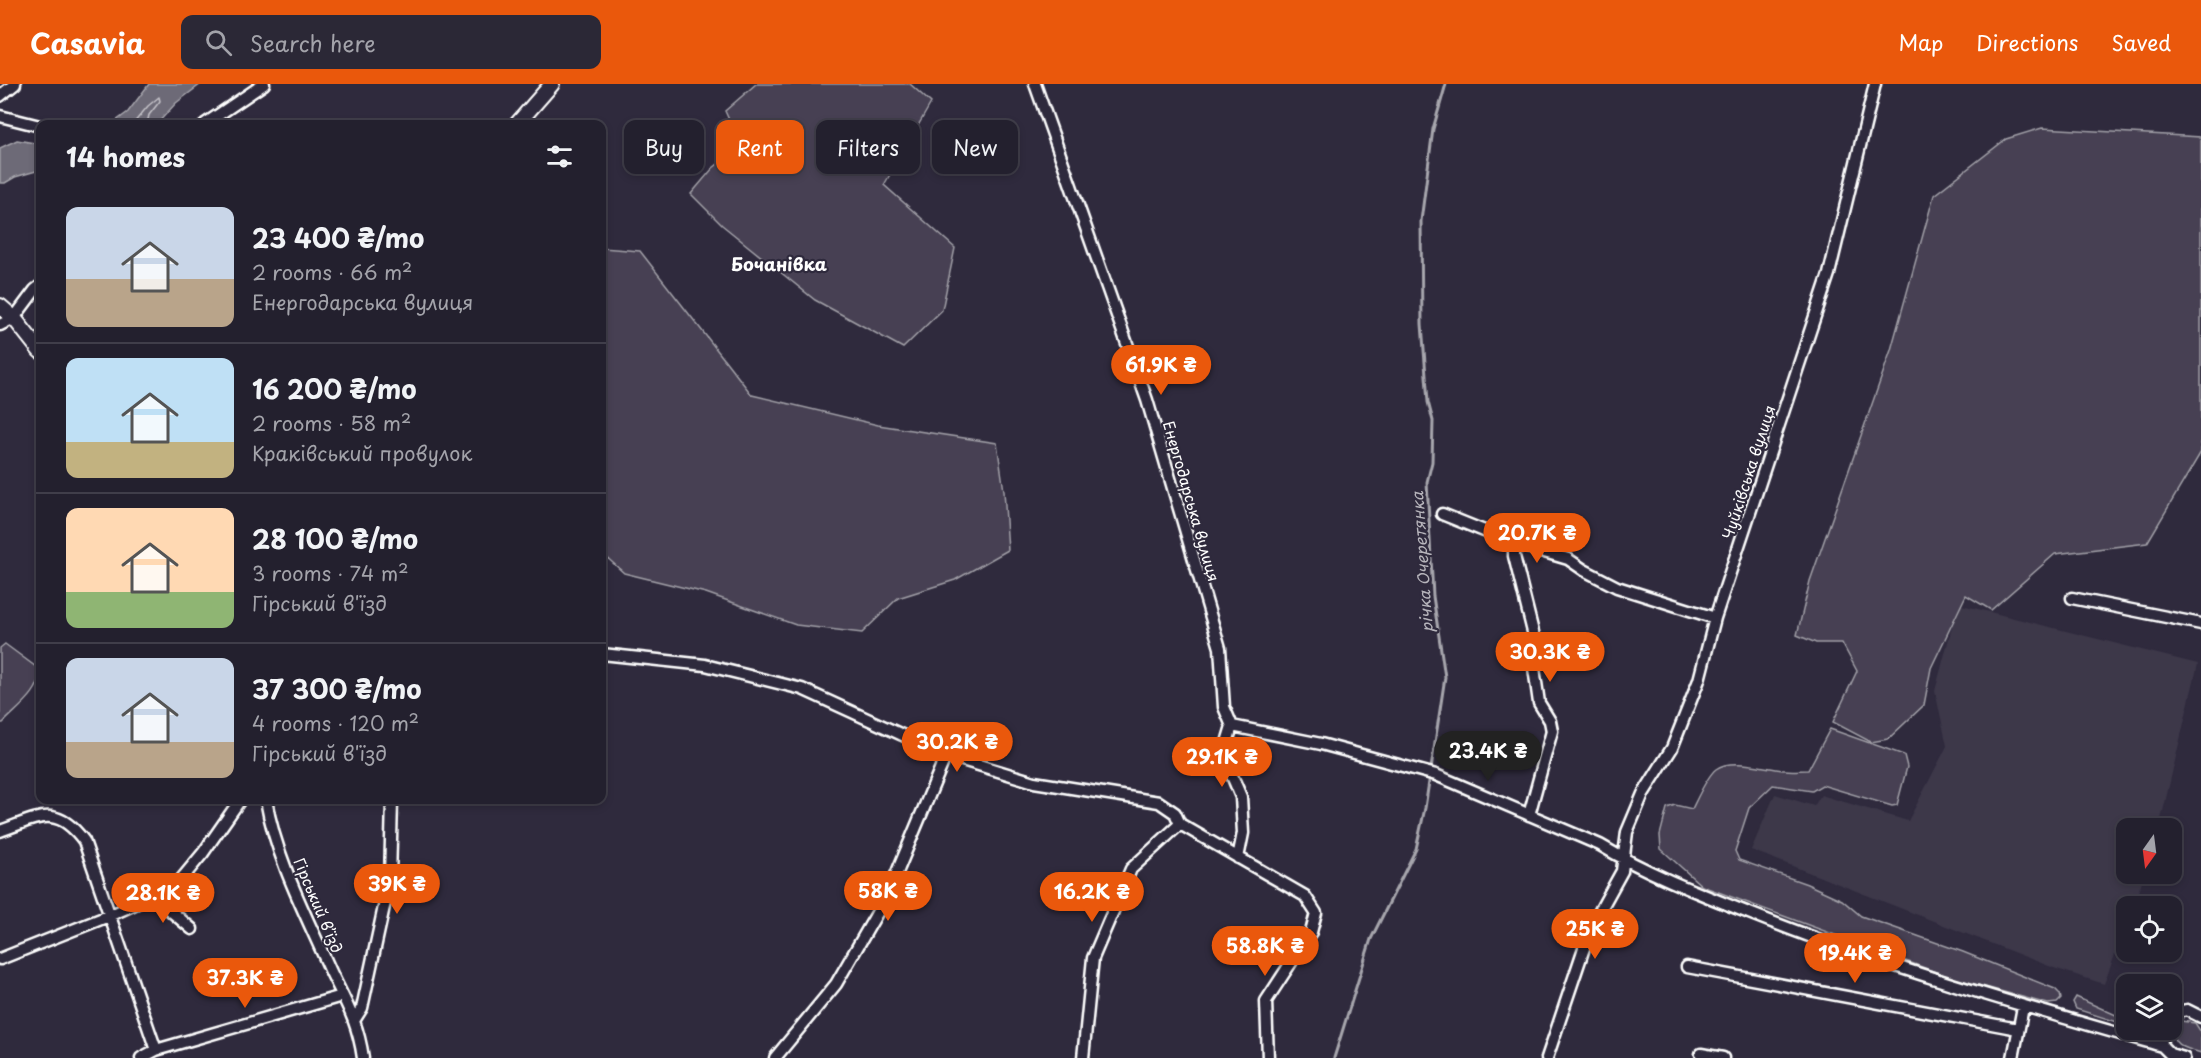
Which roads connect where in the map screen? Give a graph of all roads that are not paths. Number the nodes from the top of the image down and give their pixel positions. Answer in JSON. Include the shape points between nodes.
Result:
{"nodes":[{"id":1,"x":15,"y":84,"type":"edge"},
{"id":2,"x":264,"y":84,"type":"edge"},
{"id":3,"x":552,"y":84,"type":"edge"},
{"id":4,"x":1035,"y":84,"type":"edge"},
{"id":5,"x":1875,"y":84,"type":"edge"},
{"id":6,"x":0,"y":96,"type":"edge"},
{"id":7,"x":0,"y":116,"type":"edge"},
{"id":8,"x":212,"y":120,"type":"edge"},
{"id":9,"x":520,"y":120,"type":"edge"},
{"id":10,"x":36,"y":125,"type":"edge"},
{"id":11,"x":36,"y":290,"type":"edge"},
{"id":12,"x":0,"y":306,"type":"edge"},
{"id":13,"x":14,"y":318,"type":"junction"},
{"id":14,"x":0,"y":325,"type":"edge"},
{"id":15,"x":36,"y":346,"type":"edge"},
{"id":16,"x":1442,"y":514,"type":"dead end"},
{"id":17,"x":1515,"y":543,"type":"junction"},
{"id":18,"x":2072,"y":598,"type":"dead end"},
{"id":19,"x":1715,"y":618,"type":"junction"},
{"id":20,"x":2201,"y":624,"type":"edge"},
{"id":21,"x":606,"y":654,"type":"edge"},
{"id":22,"x":1232,"y":726,"type":"junction"},
{"id":23,"x":946,"y":755,"type":"junction"},
{"id":24,"x":237,"y":804,"type":"edge"},
{"id":25,"x":267,"y":804,"type":"edge"},
{"id":26,"x":392,"y":804,"type":"edge"},
{"id":27,"x":1529,"y":815,"type":"junction"},
{"id":28,"x":1180,"y":824,"type":"junction"},
{"id":29,"x":0,"y":831,"type":"edge"},
{"id":30,"x":1238,"y":858,"type":"junction"},
{"id":31,"x":1623,"y":859,"type":"junction"},
{"id":32,"x":153,"y":896,"type":"junction"},
{"id":33,"x":111,"y":915,"type":"junction"},
{"id":34,"x":192,"y":929,"type":"dead end"},
{"id":35,"x":0,"y":959,"type":"edge"},
{"id":36,"x":1687,"y":967,"type":"dead end"},
{"id":37,"x":342,"y":996,"type":"junction"},
{"id":38,"x":2023,"y":1007,"type":"junction"},
{"id":39,"x":2182,"y":1011,"type":"edge"},
{"id":40,"x":2200,"y":1012,"type":"edge"},
{"id":41,"x":355,"y":1019,"type":"junction"},
{"id":42,"x":2018,"y":1029,"type":"junction"},
{"id":43,"x":2162,"y":1040,"type":"edge"},
{"id":44,"x":2162,"y":1046,"type":"junction"},
{"id":45,"x":162,"y":1048,"type":"junction"},
{"id":46,"x":1701,"y":1054,"type":"dead end"},
{"id":47,"x":2178,"y":1057,"type":"edge"},
{"id":48,"x":141,"y":1058,"type":"edge"},
{"id":49,"x":171,"y":1058,"type":"edge"},
{"id":50,"x":363,"y":1058,"type":"edge"},
{"id":51,"x":775,"y":1058,"type":"edge"},
{"id":52,"x":1083,"y":1058,"type":"edge"},
{"id":53,"x":1268,"y":1058,"type":"edge"},
{"id":54,"x":1547,"y":1058,"type":"edge"},
{"id":55,"x":1723,"y":1058,"type":"edge"},
{"id":56,"x":2013,"y":1058,"type":"edge"}],
"edges":[{"from":1,"to":6,"type":"street"},
{"from":2,"to":8,"type":"street"},
{"from":3,"to":9,"type":"main road"},
{"from":4,"to":22,"type":"street","name":"Енергодарська вулиця","via":[[1147,400],[1220,648],[1224,707]]},
{"from":5,"to":19,"type":"street","name":"Чуйківська вулиця","via":[[1829,274]]},
{"from":7,"to":10,"type":"street"},
{"from":11,"to":13,"type":"street"},
{"from":12,"to":13,"type":"main road"},
{"from":13,"to":14,"type":"street"},
{"from":13,"to":15,"type":"main road"},
{"from":16,"to":17,"type":"street"},
{"from":17,"to":19,"type":"street","via":[[1568,559],[1617,587]]},
{"from":17,"to":27,"type":"street","via":[[1514,556],[1536,644],[1534,668],[1539,702],[1552,731]]},
{"from":18,"to":20,"type":"street"},
{"from":19,"to":31,"type":"street","name":"Чуйківська вулиця","via":[[1699,680],[1672,748],[1643,794],[1627,832]]},
{"from":21,"to":23,"type":"street","via":[[705,665],[802,689]]},
{"from":22,"to":27,"type":"street","via":[[1423,771]]},
{"from":22,"to":30,"type":"street","name":"Енергодарська вулиця","via":[[1225,759],[1241,797],[1243,833]]},
{"from":23,"to":28,"type":"street","via":[[1034,782],[1160,802],[1175,813]]},
{"from":23,"to":51,"type":"street","via":[[888,894],[836,984]]},
{"from":24,"to":32,"type":"street","via":[[178,882]]},
{"from":25,"to":37,"type":"street","name":"Гірський в’їзд","via":[[269,822],[296,894]]},
{"from":26,"to":41,"type":"street","via":[[390,879],[362,1008]]},
{"from":27,"to":31,"type":"street"},
{"from":28,"to":30,"type":"street"},
{"from":28,"to":52,"type":"street","via":[[1131,869],[1093,958]]},
{"from":29,"to":33,"type":"street","via":[[48,815],[75,829],[84,841]]},
{"from":30,"to":53,"type":"street","via":[[1305,896],[1316,913],[1311,932],[1266,1001]]},
{"from":31,"to":38,"type":"street","via":[[1820,942]]},
{"from":31,"to":54,"type":"street","name":"Чуйківська вулиця","via":[[1619,879],[1584,948]]},
{"from":32,"to":33,"type":"street"},
{"from":32,"to":34,"type":"street"},
{"from":33,"to":35,"type":"street"},
{"from":33,"to":45,"type":"street"},
{"from":36,"to":42,"type":"street"},
{"from":37,"to":41,"type":"street","name":"Гірський в’їзд"},
{"from":37,"to":45,"type":"street"},
{"from":38,"to":42,"type":"street"},
{"from":38,"to":44,"type":"street"},
{"from":39,"to":40,"type":"street"},
{"from":41,"to":50,"type":"street"},
{"from":42,"to":56,"type":"street"},
{"from":43,"to":44,"type":"street"},
{"from":44,"to":47,"type":"street"},
{"from":45,"to":48,"type":"street"},
{"from":45,"to":49,"type":"street"},
{"from":46,"to":55,"type":"street"}]}
